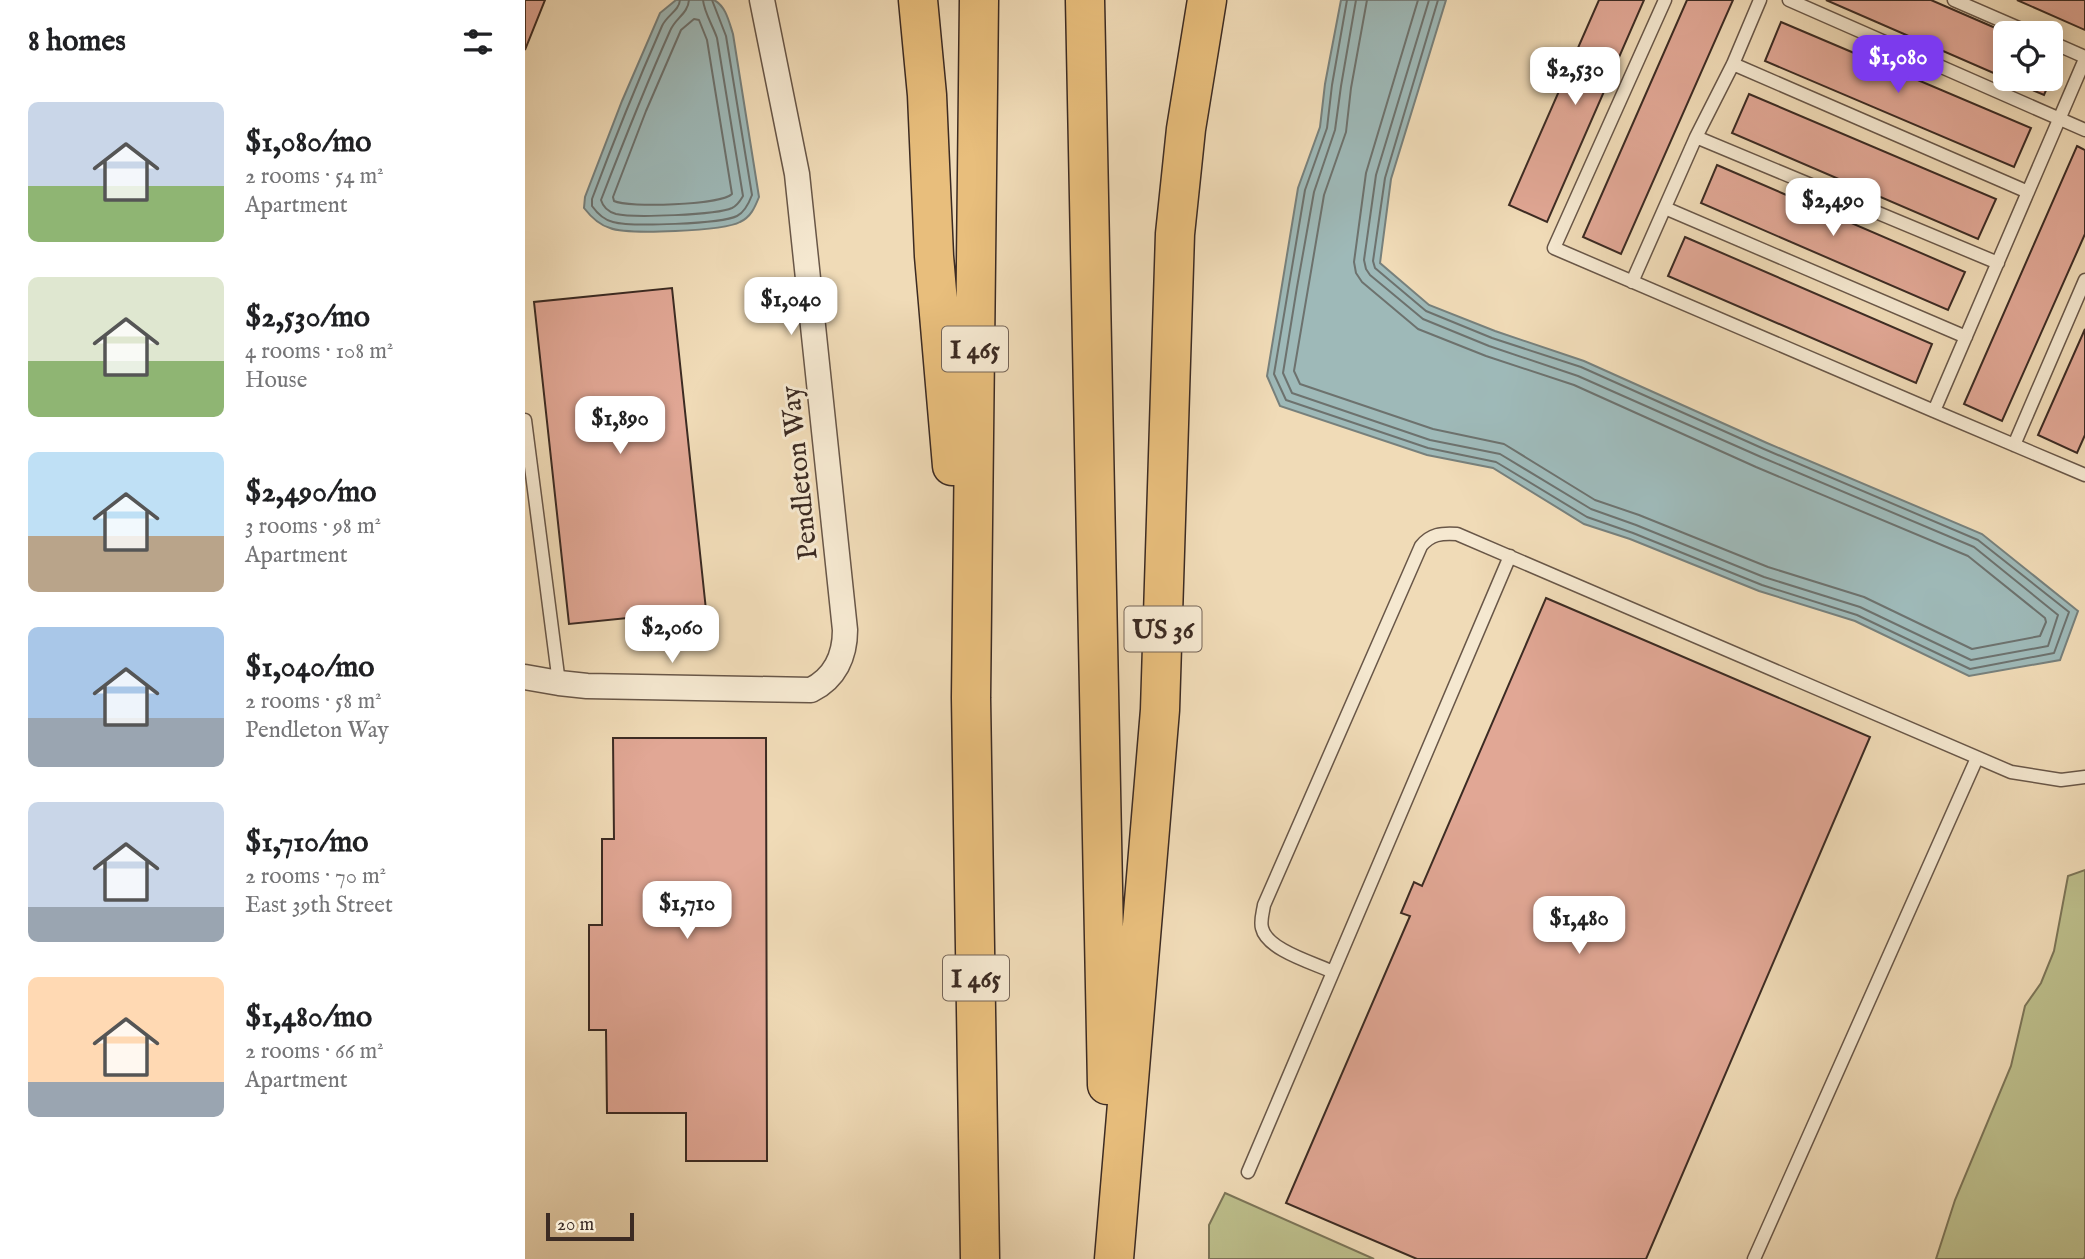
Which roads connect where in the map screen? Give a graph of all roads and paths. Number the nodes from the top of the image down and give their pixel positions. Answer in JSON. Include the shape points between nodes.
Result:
{"nodes":[{"id":1,"x":762,"y":0,"type":"edge"},
{"id":2,"x":918,"y":0,"type":"edge"},
{"id":3,"x":979,"y":0,"type":"edge"},
{"id":4,"x":1085,"y":0,"type":"edge"},
{"id":5,"x":1207,"y":0,"type":"edge"},
{"id":6,"x":1665,"y":0,"type":"edge"},
{"id":7,"x":1760,"y":0,"type":"edge"},
{"id":8,"x":1789,"y":0,"type":"edge"},
{"id":9,"x":1954,"y":0,"type":"edge"},
{"id":10,"x":2003,"y":21,"type":"edge"},
{"id":11,"x":2063,"y":48,"type":"edge"},
{"id":12,"x":2085,"y":58,"type":"edge"},
{"id":13,"x":1733,"y":64,"type":"junction"},
{"id":14,"x":2059,"y":119,"type":"junction"},
{"id":15,"x":2085,"y":130,"type":"edge"},
{"id":16,"x":1696,"y":137,"type":"junction"},
{"id":17,"x":2028,"y":192,"type":"junction"},
{"id":18,"x":1665,"y":208,"type":"junction"},
{"id":19,"x":1998,"y":263,"type":"junction"},
{"id":20,"x":2085,"y":280,"type":"edge"},
{"id":21,"x":1632,"y":282,"type":"junction"},
{"id":22,"x":1966,"y":337,"type":"junction"},
{"id":23,"x":1934,"y":411,"type":"junction"},
{"id":24,"x":525,"y":420,"type":"edge"},
{"id":25,"x":2014,"y":445,"type":"junction"},
{"id":26,"x":2085,"y":475,"type":"edge"},
{"id":27,"x":1510,"y":556,"type":"junction"},
{"id":28,"x":525,"y":682,"type":"edge"},
{"id":29,"x":559,"y":683,"type":"junction"},
{"id":30,"x":971,"y":698,"type":"junction"},
{"id":31,"x":1976,"y":758,"type":"junction"},
{"id":32,"x":2085,"y":777,"type":"edge"},
{"id":33,"x":1333,"y":972,"type":"junction"},
{"id":34,"x":1248,"y":1172,"type":"dead end"},
{"id":35,"x":980,"y":1259,"type":"edge"},
{"id":36,"x":1112,"y":1259,"type":"edge"},
{"id":37,"x":1754,"y":1259,"type":"edge"}],
"edges":[{"from":1,"to":29,"type":"street","name":"Pendleton Way","via":[[797,174],[845,630],[843,648],[831,677],[811,690]]},
{"from":2,"to":30,"type":"highway"},
{"from":3,"to":30,"type":"highway","number":"I 465"},
{"from":4,"to":36,"type":"highway"},
{"from":5,"to":36,"type":"highway","number":"US 36","via":[[1175,234],[1160,710]]},
{"from":6,"to":21,"type":"lane","via":[[1554,248]]},
{"from":7,"to":13,"type":"lane"},
{"from":8,"to":14,"type":"lane"},
{"from":9,"to":10,"type":"lane"},
{"from":11,"to":12,"type":"lane"},
{"from":12,"to":14,"type":"lane"},
{"from":13,"to":16,"type":"lane"},
{"from":13,"to":17,"type":"lane"},
{"from":14,"to":15,"type":"lane"},
{"from":14,"to":17,"type":"lane"},
{"from":16,"to":18,"type":"lane"},
{"from":16,"to":19,"type":"lane"},
{"from":17,"to":19,"type":"lane"},
{"from":18,"to":21,"type":"lane"},
{"from":18,"to":22,"type":"lane"},
{"from":19,"to":22,"type":"lane"},
{"from":20,"to":25,"type":"lane"},
{"from":21,"to":23,"type":"lane"},
{"from":22,"to":23,"type":"lane"},
{"from":23,"to":25,"type":"lane"},
{"from":24,"to":29,"type":"lane"},
{"from":25,"to":26,"type":"lane"},
{"from":27,"to":31,"type":"lane"},
{"from":27,"to":33,"type":"lane"},
{"from":27,"to":33,"type":"lane","via":[[1457,534],[1428,538],[1420,546],[1264,905],[1261,926],[1266,939]]},
{"from":28,"to":29,"type":"street"},
{"from":30,"to":35,"type":"highway","number":"I 465"},
{"from":31,"to":32,"type":"lane","via":[[2034,777]]},
{"from":31,"to":37,"type":"lane"},
{"from":33,"to":34,"type":"lane"}]}
